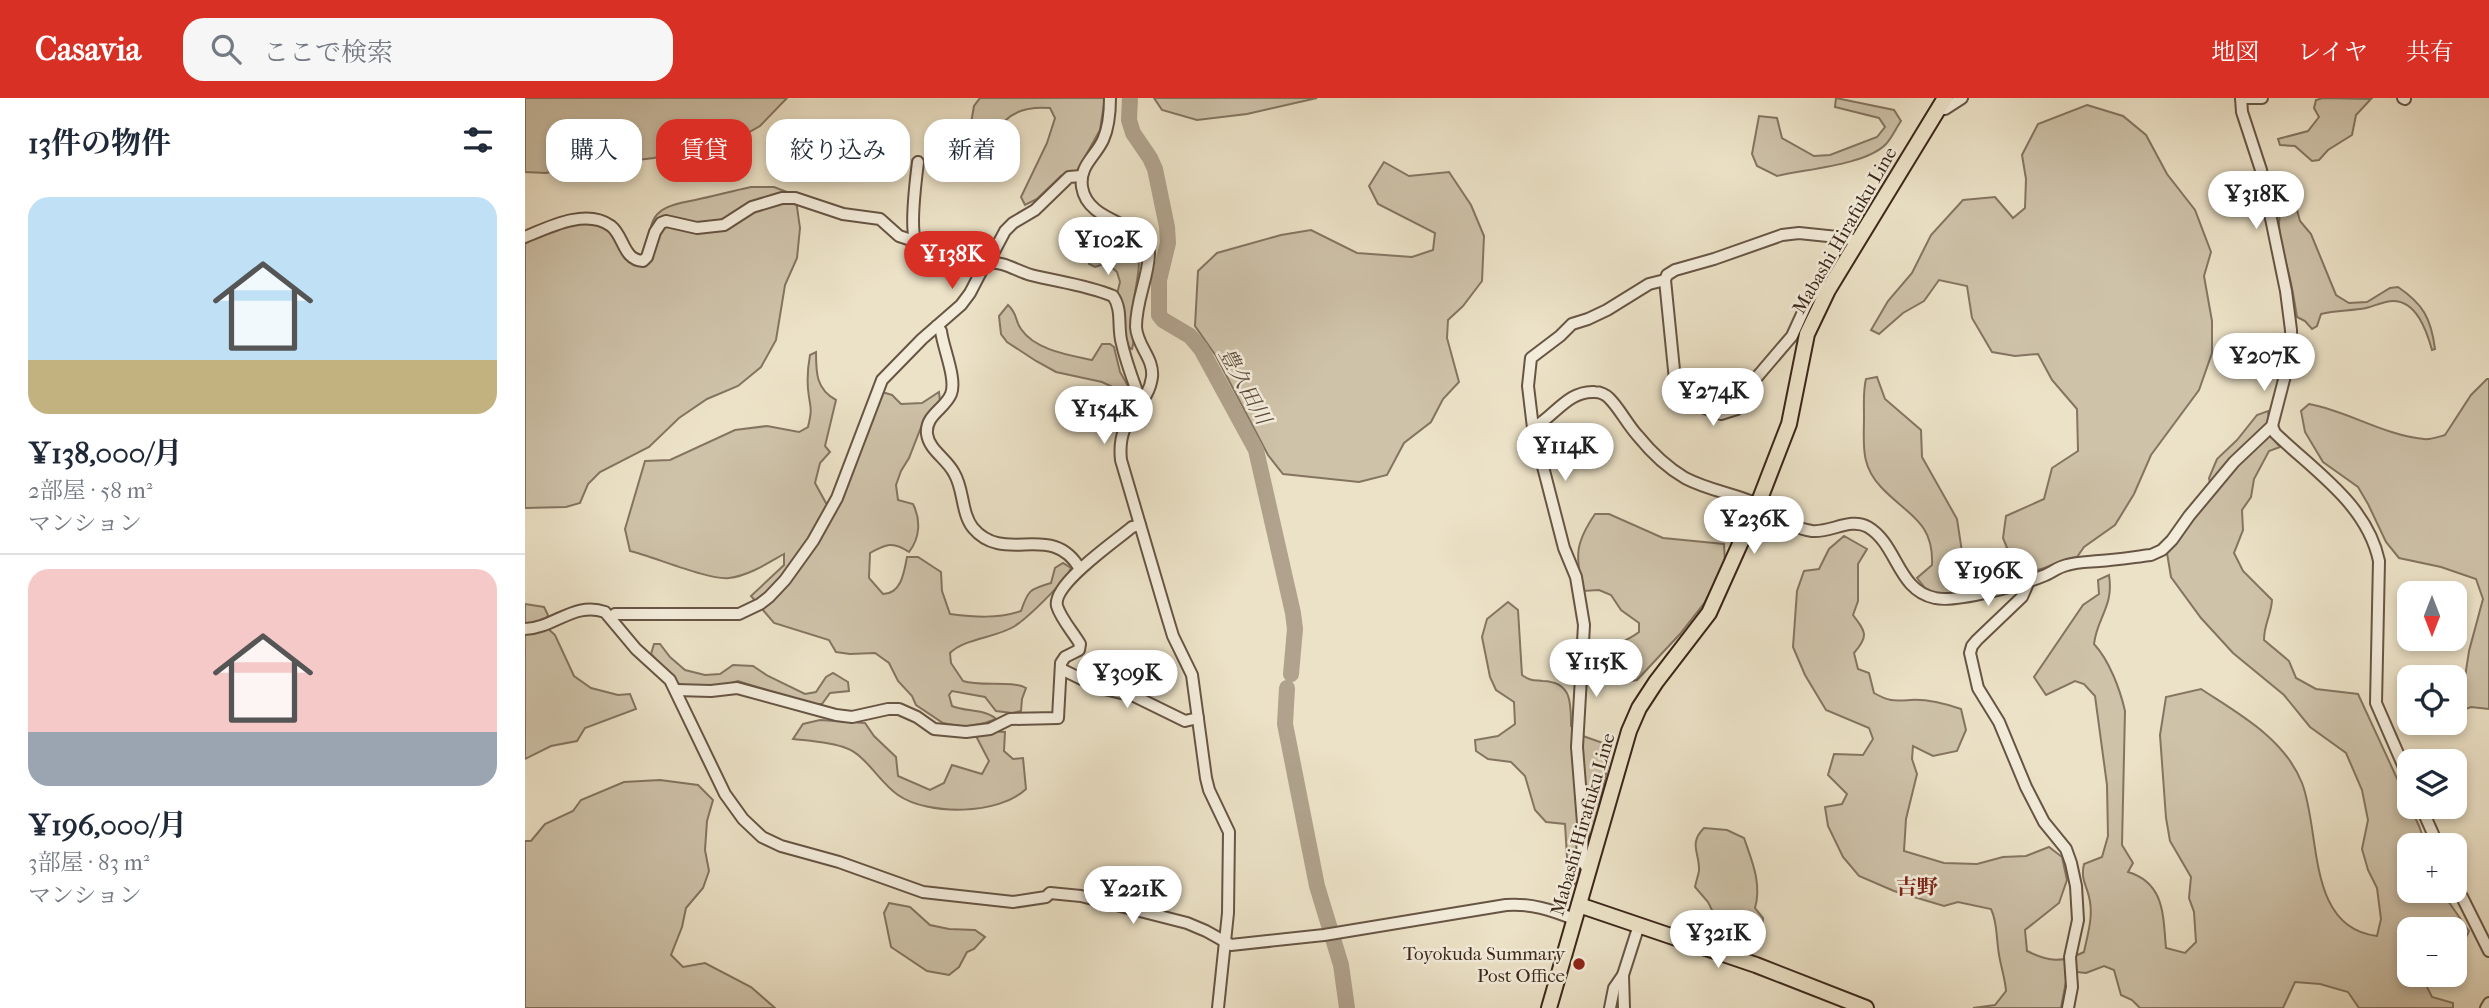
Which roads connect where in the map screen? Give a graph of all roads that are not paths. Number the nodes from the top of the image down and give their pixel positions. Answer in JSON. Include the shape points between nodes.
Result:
{"nodes":[{"id":1,"x":1110,"y":98,"type":"edge"},
{"id":2,"x":1962,"y":98,"type":"edge"},
{"id":3,"x":2241,"y":98,"type":"edge"},
{"id":4,"x":2262,"y":98,"type":"edge"},
{"id":5,"x":1941,"y":104,"type":"edge"},
{"id":6,"x":918,"y":162,"type":"dead end"},
{"id":7,"x":1081,"y":176,"type":"junction"},
{"id":8,"x":525,"y":237,"type":"edge"},
{"id":9,"x":917,"y":242,"type":"junction"},
{"id":10,"x":1856,"y":242,"type":"junction"},
{"id":11,"x":985,"y":266,"type":"junction"},
{"id":12,"x":1665,"y":280,"type":"junction"},
{"id":13,"x":1828,"y":290,"type":"junction"},
{"id":14,"x":937,"y":326,"type":"junction"},
{"id":15,"x":1142,"y":400,"type":"junction"},
{"id":16,"x":2272,"y":426,"type":"junction"},
{"id":17,"x":1532,"y":428,"type":"junction"},
{"id":18,"x":1758,"y":504,"type":"junction"},
{"id":19,"x":1140,"y":525,"type":"junction"},
{"id":20,"x":1080,"y":569,"type":"junction"},
{"id":21,"x":2029,"y":581,"type":"junction"},
{"id":22,"x":611,"y":617,"type":"junction"},
{"id":23,"x":525,"y":629,"type":"edge"},
{"id":24,"x":1061,"y":669,"type":"junction"},
{"id":25,"x":676,"y":690,"type":"junction"},
{"id":26,"x":1198,"y":718,"type":"junction"},
{"id":27,"x":2397,"y":751,"type":"edge"},
{"id":28,"x":1589,"y":871,"type":"junction"},
{"id":29,"x":2465,"y":903,"type":"edge"},
{"id":30,"x":1577,"y":912,"type":"junction"},
{"id":31,"x":1639,"y":925,"type":"junction"},
{"id":32,"x":1225,"y":943,"type":"junction"},
{"id":33,"x":2489,"y":951,"type":"edge"},
{"id":34,"x":1623,"y":975,"type":"junction"},
{"id":35,"x":2489,"y":1003,"type":"edge"},
{"id":36,"x":1218,"y":1008,"type":"edge"},
{"id":37,"x":1549,"y":1008,"type":"edge"},
{"id":38,"x":1610,"y":1008,"type":"edge"},
{"id":39,"x":1624,"y":1008,"type":"edge"},
{"id":40,"x":1866,"y":1008,"type":"edge"},
{"id":41,"x":2068,"y":1008,"type":"edge"},
{"id":42,"x":2486,"y":1008,"type":"edge"}],
"edges":[{"from":1,"to":7,"type":"street","via":[[1105,133]]},
{"from":2,"to":5,"type":"street","via":[[1945,109]]},
{"from":3,"to":4,"type":"street"},
{"from":3,"to":16,"type":"street","via":[[2262,170],[2291,330]]},
{"from":5,"to":10,"type":"main road","name":"Mabashi Hirafuku Line"},
{"from":6,"to":9,"type":"street"},
{"from":7,"to":11,"type":"street","via":[[1069,177],[1035,210],[1013,223]]},
{"from":7,"to":15,"type":"street","via":[[1090,206],[1135,231],[1148,244],[1136,329],[1152,380]]},
{"from":8,"to":9,"type":"street","via":[[567,222],[593,220],[611,227],[629,255],[643,261],[661,223],[697,228],[724,225],[771,200],[795,198],[843,214],[880,219],[899,236]]},
{"from":9,"to":11,"type":"street","via":[[949,262]]},
{"from":10,"to":12,"type":"street","via":[[1799,233],[1782,235],[1675,271]]},
{"from":10,"to":13,"type":"main road","name":"Mabashi Hirafuku Line"},
{"from":11,"to":14,"type":"street","via":[[970,293]]},
{"from":11,"to":15,"type":"street","via":[[1003,264],[1113,296],[1118,303],[1122,345]]},
{"from":12,"to":13,"type":"street","via":[[1676,390],[1688,402],[1721,414],[1737,409],[1792,336],[1818,288]]},
{"from":12,"to":17,"type":"street","via":[[1572,324],[1531,358]]},
{"from":13,"to":18,"type":"main road","name":"Mabashi Hirafuku Line","via":[[1807,334],[1785,438]]},
{"from":14,"to":20,"type":"street","via":[[953,383],[951,394],[929,421],[927,433],[958,479],[967,519],[995,544],[1051,544]]},
{"from":14,"to":22,"type":"street","via":[[879,384],[837,498],[799,561],[769,597],[739,614]]},
{"from":15,"to":19,"type":"street","via":[[1128,419],[1120,446]]},
{"from":16,"to":21,"type":"street","via":[[2234,462],[2162,550],[2069,564]]},
{"from":16,"to":27,"type":"street","via":[[2350,504],[2375,542],[2379,572],[2376,703]]},
{"from":17,"to":18,"type":"street","via":[[1566,400],[1597,392],[1608,396],[1638,436],[1683,476]]},
{"from":17,"to":28,"type":"street","via":[[1576,577],[1584,625],[1577,747],[1582,861]]},
{"from":18,"to":21,"type":"street","via":[[1812,531],[1851,524],[1870,528],[1889,548],[1909,583],[1932,598],[1954,598]]},
{"from":18,"to":28,"type":"main road","name":"Mabashi Hirafuku Line","via":[[1709,612],[1639,708]]},
{"from":19,"to":20,"type":"street"},
{"from":19,"to":26,"type":"street","via":[[1173,636],[1192,675]]},
{"from":20,"to":24,"type":"street","via":[[1056,603],[1080,644],[1075,653],[1065,657]]},
{"from":21,"to":41,"type":"street","via":[[2022,597],[1977,640],[1971,653],[1978,688],[1999,722],[2044,822],[2066,849],[2071,863],[2078,920],[2070,957]]},
{"from":22,"to":23,"type":"street","via":[[597,609],[584,609]]},
{"from":22,"to":25,"type":"street"},
{"from":24,"to":25,"type":"street","via":[[1058,718],[1010,719],[990,729],[966,732],[934,729],[899,709],[852,717],[737,688]]},
{"from":24,"to":26,"type":"street","via":[[1185,720]]},
{"from":25,"to":32,"type":"street","via":[[735,809],[762,837],[781,846],[923,892],[1013,902],[1051,893],[1081,896],[1197,926]]},
{"from":26,"to":32,"type":"street","via":[[1209,790],[1229,832]]},
{"from":28,"to":30,"type":"main road","name":"Mabashi Hirafuku Line"},
{"from":29,"to":33,"type":"street"},
{"from":30,"to":31,"type":"main road"},
{"from":30,"to":32,"type":"street","via":[[1516,904],[1330,934]]},
{"from":30,"to":37,"type":"main road","name":"Mabashi Hirafuku Line"},
{"from":31,"to":34,"type":"street"},
{"from":31,"to":40,"type":"main road"},
{"from":32,"to":36,"type":"street"},
{"from":34,"to":38,"type":"street","via":[[1614,988]]},
{"from":34,"to":39,"type":"street"},
{"from":35,"to":42,"type":"street"}]}
